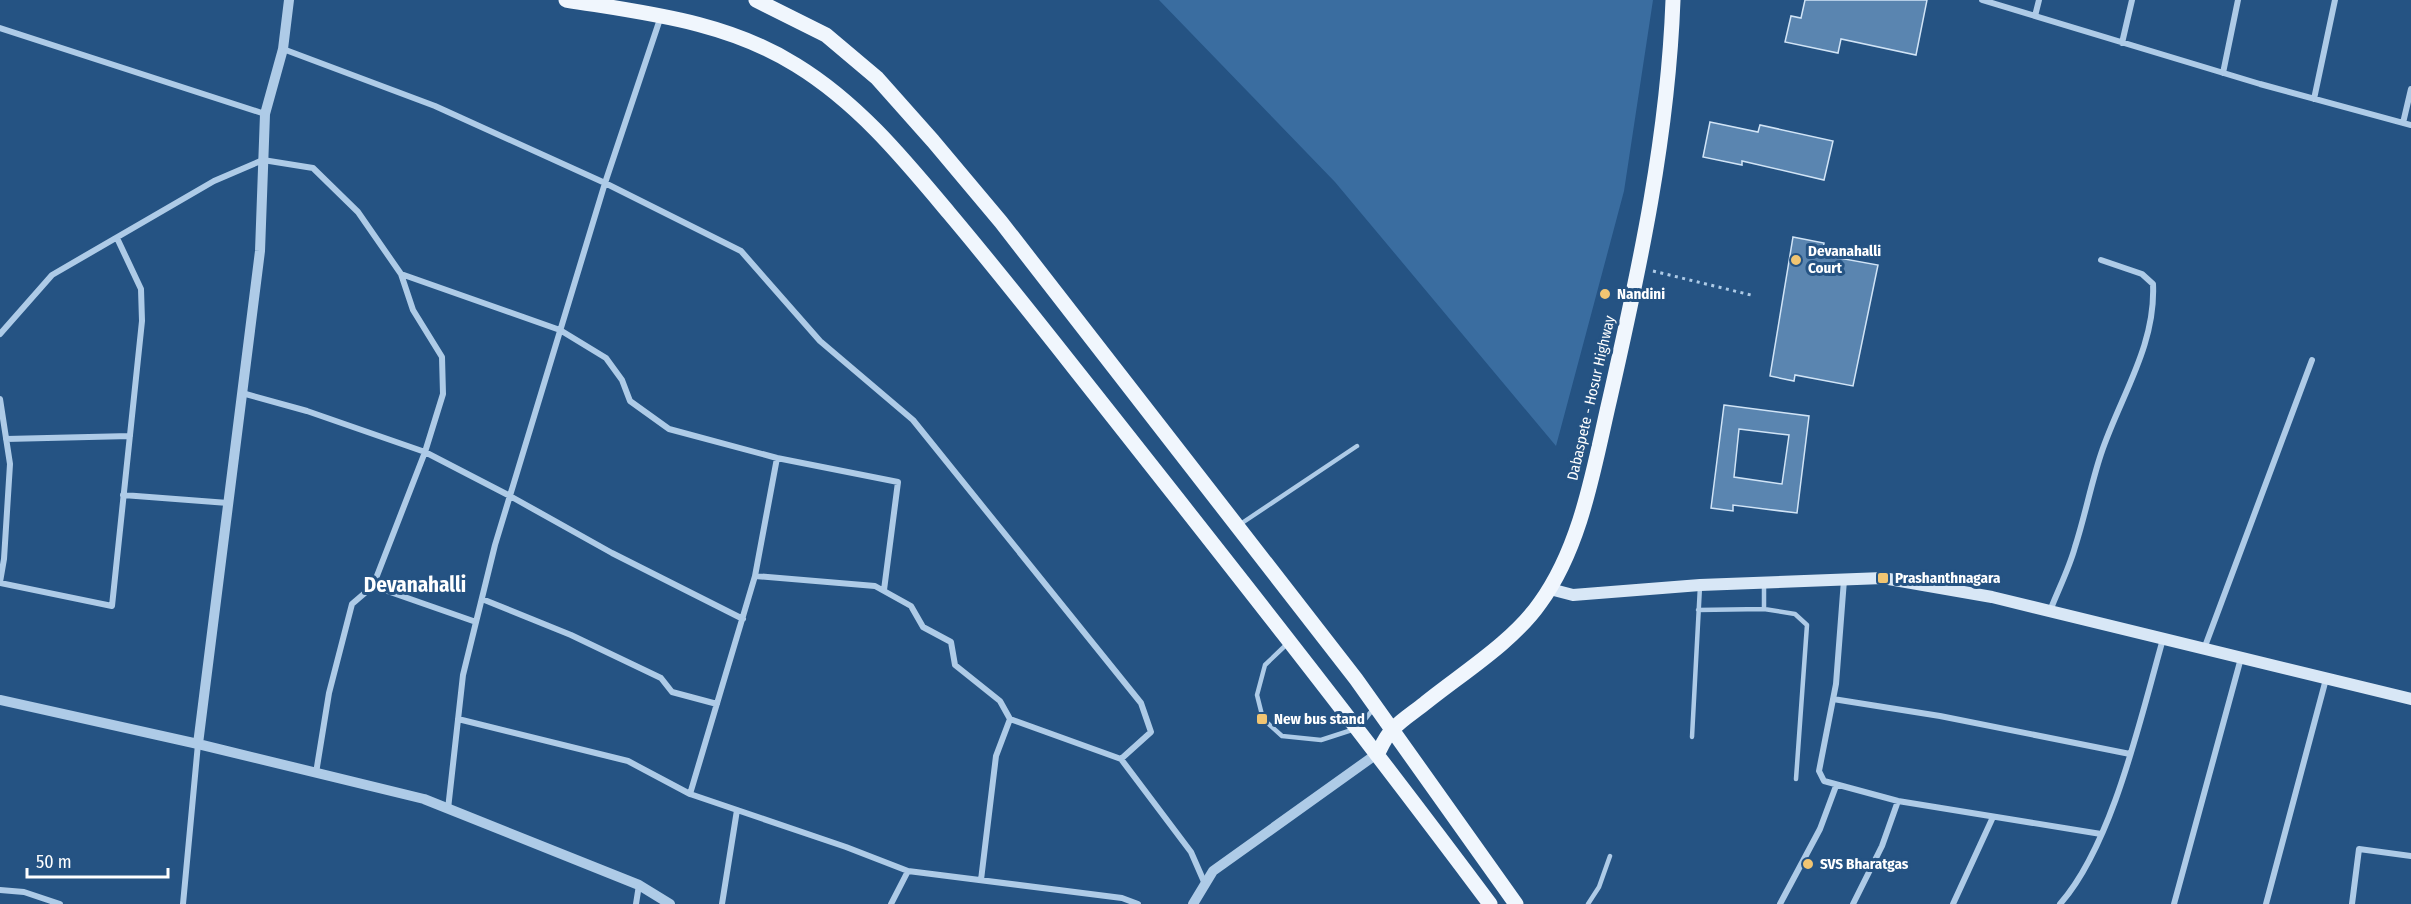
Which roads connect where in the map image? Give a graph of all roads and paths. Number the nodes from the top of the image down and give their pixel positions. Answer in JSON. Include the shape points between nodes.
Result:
{"nodes":[{"id":1,"x":289,"y":0,"type":"edge"},
{"id":2,"x":566,"y":0,"type":"edge"},
{"id":3,"x":756,"y":0,"type":"edge"},
{"id":4,"x":1673,"y":0,"type":"edge"},
{"id":5,"x":1982,"y":0,"type":"edge"},
{"id":6,"x":2039,"y":0,"type":"edge"},
{"id":7,"x":2132,"y":0,"type":"edge"},
{"id":8,"x":2238,"y":0,"type":"edge"},
{"id":9,"x":2335,"y":0,"type":"edge"},
{"id":10,"x":773,"y":3,"type":"edge"},
{"id":11,"x":661,"y":15,"type":"junction"},
{"id":12,"x":2036,"y":16,"type":"junction"},
{"id":13,"x":0,"y":28,"type":"edge"},
{"id":14,"x":2122,"y":43,"type":"junction"},
{"id":15,"x":283,"y":49,"type":"junction"},
{"id":16,"x":2223,"y":73,"type":"junction"},
{"id":17,"x":2411,"y":89,"type":"edge"},
{"id":18,"x":2314,"y":99,"type":"junction"},
{"id":19,"x":265,"y":114,"type":"junction"},
{"id":20,"x":2403,"y":123,"type":"junction"},
{"id":21,"x":2411,"y":125,"type":"edge"},
{"id":22,"x":263,"y":160,"type":"junction"},
{"id":23,"x":605,"y":183,"type":"junction"},
{"id":24,"x":117,"y":238,"type":"junction"},
{"id":25,"x":2101,"y":260,"type":"dead end"},
{"id":26,"x":1640,"y":268,"type":"junction"},
{"id":27,"x":401,"y":274,"type":"junction"},
{"id":28,"x":1751,"y":295,"type":"dead end"},
{"id":29,"x":560,"y":330,"type":"junction"},
{"id":30,"x":0,"y":334,"type":"edge"},
{"id":31,"x":2312,"y":360,"type":"dead end"},
{"id":32,"x":242,"y":393,"type":"junction"},
{"id":33,"x":0,"y":399,"type":"edge"},
{"id":34,"x":130,"y":436,"type":"junction"},
{"id":35,"x":6,"y":439,"type":"junction"},
{"id":36,"x":1357,"y":446,"type":"dead end"},
{"id":37,"x":425,"y":452,"type":"junction"},
{"id":38,"x":777,"y":458,"type":"junction"},
{"id":39,"x":123,"y":495,"type":"junction"},
{"id":40,"x":510,"y":496,"type":"junction"},
{"id":41,"x":228,"y":503,"type":"junction"},
{"id":42,"x":3,"y":508,"type":"edge"},
{"id":43,"x":1237,"y":526,"type":"junction"},
{"id":44,"x":755,"y":576,"type":"junction"},
{"id":45,"x":1844,"y":580,"type":"junction"},
{"id":46,"x":0,"y":582,"type":"edge"},
{"id":47,"x":1764,"y":583,"type":"junction"},
{"id":48,"x":1700,"y":585,"type":"junction"},
{"id":49,"x":373,"y":586,"type":"junction"},
{"id":50,"x":1550,"y":589,"type":"junction"},
{"id":51,"x":884,"y":590,"type":"junction"},
{"id":52,"x":482,"y":599,"type":"junction"},
{"id":53,"x":1764,"y":609,"type":"junction"},
{"id":54,"x":1698,"y":610,"type":"junction"},
{"id":55,"x":2050,"y":612,"type":"junction"},
{"id":56,"x":743,"y":619,"type":"junction"},
{"id":57,"x":476,"y":622,"type":"junction"},
{"id":58,"x":2163,"y":639,"type":"junction"},
{"id":59,"x":1290,"y":640,"type":"junction"},
{"id":60,"x":2204,"y":649,"type":"junction"},
{"id":61,"x":2241,"y":658,"type":"junction"},
{"id":62,"x":2326,"y":679,"type":"junction"},
{"id":63,"x":1833,"y":699,"type":"junction"},
{"id":64,"x":2411,"y":699,"type":"edge"},
{"id":65,"x":0,"y":700,"type":"edge"},
{"id":66,"x":717,"y":704,"type":"junction"},
{"id":67,"x":1375,"y":706,"type":"junction"},
{"id":68,"x":458,"y":719,"type":"junction"},
{"id":69,"x":1010,"y":719,"type":"junction"},
{"id":70,"x":1358,"y":728,"type":"junction"},
{"id":71,"x":1392,"y":729,"type":"junction"},
{"id":72,"x":1692,"y":736,"type":"dead end"},
{"id":73,"x":198,"y":744,"type":"junction"},
{"id":74,"x":1378,"y":753,"type":"junction"},
{"id":75,"x":2130,"y":754,"type":"junction"},
{"id":76,"x":1121,"y":759,"type":"junction"},
{"id":77,"x":316,"y":773,"type":"junction"},
{"id":78,"x":1796,"y":779,"type":"dead end"},
{"id":79,"x":1836,"y":786,"type":"junction"},
{"id":80,"x":690,"y":795,"type":"junction"},
{"id":81,"x":1898,"y":801,"type":"junction"},
{"id":82,"x":448,"y":809,"type":"junction"},
{"id":83,"x":737,"y":810,"type":"junction"},
{"id":84,"x":1993,"y":817,"type":"junction"},
{"id":85,"x":2101,"y":834,"type":"junction"},
{"id":86,"x":1610,"y":856,"type":"dead end"},
{"id":87,"x":2411,"y":856,"type":"edge"},
{"id":88,"x":908,"y":871,"type":"junction"},
{"id":89,"x":981,"y":880,"type":"junction"},
{"id":90,"x":1205,"y":884,"type":"junction"},
{"id":91,"x":639,"y":885,"type":"junction"},
{"id":92,"x":0,"y":890,"type":"edge"},
{"id":93,"x":60,"y":904,"type":"edge"},
{"id":94,"x":183,"y":904,"type":"edge"},
{"id":95,"x":636,"y":904,"type":"edge"},
{"id":96,"x":670,"y":904,"type":"edge"},
{"id":97,"x":722,"y":904,"type":"edge"},
{"id":98,"x":891,"y":904,"type":"edge"},
{"id":99,"x":1138,"y":904,"type":"edge"},
{"id":100,"x":1193,"y":904,"type":"edge"},
{"id":101,"x":1490,"y":904,"type":"edge"},
{"id":102,"x":1516,"y":904,"type":"edge"},
{"id":103,"x":1588,"y":904,"type":"edge"},
{"id":104,"x":1780,"y":904,"type":"edge"},
{"id":105,"x":1853,"y":904,"type":"edge"},
{"id":106,"x":1953,"y":904,"type":"edge"},
{"id":107,"x":2060,"y":904,"type":"edge"},
{"id":108,"x":2174,"y":904,"type":"edge"},
{"id":109,"x":2266,"y":904,"type":"edge"},
{"id":110,"x":2352,"y":904,"type":"edge"}],
"edges":[{"from":1,"to":15,"type":"street"},
{"from":2,"to":11,"type":"main road"},
{"from":3,"to":10,"type":"main road"},
{"from":4,"to":26,"type":"main road","name":"Dabaspete - Hosur Highway","via":[[1671,59]]},
{"from":5,"to":12,"type":"street"},
{"from":6,"to":12,"type":"street"},
{"from":7,"to":14,"type":"street"},
{"from":8,"to":16,"type":"street"},
{"from":9,"to":18,"type":"street"},
{"from":10,"to":43,"type":"main road","via":[[826,35],[877,78],[933,141],[1001,222]]},
{"from":11,"to":23,"type":"street"},
{"from":11,"to":59,"type":"main road","via":[[718,28],[757,44],[795,64],[847,100],[908,164],[981,251]]},
{"from":12,"to":14,"type":"street"},
{"from":13,"to":19,"type":"street"},
{"from":14,"to":16,"type":"street"},
{"from":15,"to":19,"type":"street"},
{"from":15,"to":23,"type":"street","via":[[435,106]]},
{"from":16,"to":18,"type":"street"},
{"from":17,"to":20,"type":"street"},
{"from":18,"to":20,"type":"street"},
{"from":19,"to":22,"type":"street"},
{"from":20,"to":21,"type":"street"},
{"from":22,"to":24,"type":"street","via":[[214,181]]},
{"from":22,"to":27,"type":"street","via":[[314,168],[358,212]]},
{"from":22,"to":32,"type":"street","via":[[260,251]]},
{"from":23,"to":29,"type":"street"},
{"from":23,"to":76,"type":"street","via":[[741,251],[820,341],[914,420],[1141,703],[1151,732]]},
{"from":24,"to":30,"type":"street","via":[[52,275]]},
{"from":24,"to":34,"type":"street","via":[[141,289],[142,321]]},
{"from":25,"to":55,"type":"street","via":[[2142,274],[2153,284],[2149,330],[2140,363],[2101,454],[2075,550]]},
{"from":26,"to":28,"type":"path"},
{"from":26,"to":50,"type":"main road","name":"Dabaspete - Hosur Highway","via":[[1578,523]]},
{"from":27,"to":29,"type":"street"},
{"from":27,"to":37,"type":"street","via":[[412,310],[442,357],[443,394]]},
{"from":29,"to":38,"type":"street","via":[[606,358],[622,380],[630,401],[669,429]]},
{"from":29,"to":40,"type":"street"},
{"from":31,"to":60,"type":"street"},
{"from":32,"to":37,"type":"street"},
{"from":32,"to":41,"type":"street"},
{"from":33,"to":35,"type":"street"},
{"from":34,"to":35,"type":"street"},
{"from":34,"to":39,"type":"street"},
{"from":35,"to":42,"type":"street","via":[[10,464]]},
{"from":36,"to":43,"type":"lane"},
{"from":37,"to":40,"type":"street"},
{"from":37,"to":49,"type":"street"},
{"from":38,"to":44,"type":"street"},
{"from":38,"to":51,"type":"street","via":[[898,482]]},
{"from":39,"to":41,"type":"street"},
{"from":39,"to":46,"type":"street","via":[[112,606]]},
{"from":40,"to":52,"type":"street"},
{"from":40,"to":56,"type":"street"},
{"from":41,"to":73,"type":"street"},
{"from":42,"to":46,"type":"street"},
{"from":43,"to":67,"type":"main road"},
{"from":44,"to":51,"type":"street","via":[[875,586]]},
{"from":44,"to":56,"type":"street"},
{"from":45,"to":47,"type":"main road"},
{"from":45,"to":55,"type":"main road","via":[[1883,578],[1992,597]]},
{"from":45,"to":63,"type":"street"},
{"from":47,"to":48,"type":"main road"},
{"from":47,"to":53,"type":"lane"},
{"from":48,"to":50,"type":"main road","via":[[1573,595]]},
{"from":48,"to":54,"type":"lane"},
{"from":49,"to":57,"type":"street"},
{"from":49,"to":77,"type":"street","via":[[352,604],[328,693]]},
{"from":50,"to":71,"type":"main road","name":"Dabaspete - Hosur Highway","via":[[1517,629]]},
{"from":51,"to":69,"type":"street","via":[[911,606],[923,627],[951,642],[955,665],[1000,701]]},
{"from":52,"to":57,"type":"street"},
{"from":52,"to":66,"type":"street","via":[[571,635],[661,678],[672,692]]},
{"from":53,"to":54,"type":"lane"},
{"from":53,"to":78,"type":"lane","via":[[1796,614],[1807,625]]},
{"from":54,"to":72,"type":"lane"},
{"from":55,"to":58,"type":"main road"},
{"from":56,"to":66,"type":"street"},
{"from":57,"to":68,"type":"street","via":[[463,675]]},
{"from":58,"to":60,"type":"main road"},
{"from":58,"to":75,"type":"street"},
{"from":59,"to":70,"type":"main road"},
{"from":59,"to":70,"type":"lane","via":[[1265,665],[1257,695],[1263,719],[1282,736],[1321,740]]},
{"from":60,"to":61,"type":"main road"},
{"from":61,"to":62,"type":"main road"},
{"from":61,"to":108,"type":"street"},
{"from":62,"to":64,"type":"main road"},
{"from":62,"to":109,"type":"street"},
{"from":63,"to":75,"type":"street"},
{"from":63,"to":79,"type":"street","via":[[1819,771],[1824,781]]},
{"from":65,"to":73,"type":"street"},
{"from":66,"to":80,"type":"street"},
{"from":67,"to":70,"type":"lane"},
{"from":67,"to":71,"type":"main road"},
{"from":68,"to":80,"type":"street","via":[[628,761]]},
{"from":68,"to":82,"type":"street"},
{"from":69,"to":76,"type":"street"},
{"from":69,"to":89,"type":"street","via":[[996,756]]},
{"from":70,"to":74,"type":"main road"},
{"from":71,"to":74,"type":"main road","name":"Dabaspete - Hosur Highway"},
{"from":71,"to":102,"type":"main road"},
{"from":73,"to":77,"type":"street"},
{"from":73,"to":94,"type":"street"},
{"from":74,"to":90,"type":"street","via":[[1213,871]]},
{"from":74,"to":101,"type":"main road"},
{"from":75,"to":85,"type":"street"},
{"from":76,"to":90,"type":"street","via":[[1191,852]]},
{"from":77,"to":82,"type":"street","via":[[424,799]]},
{"from":79,"to":81,"type":"street"},
{"from":79,"to":104,"type":"street","via":[[1820,829]]},
{"from":80,"to":83,"type":"street"},
{"from":81,"to":84,"type":"street"},
{"from":81,"to":105,"type":"street","via":[[1882,846]]},
{"from":82,"to":91,"type":"street"},
{"from":83,"to":88,"type":"street"},
{"from":83,"to":97,"type":"street"},
{"from":84,"to":85,"type":"street"},
{"from":84,"to":106,"type":"street"},
{"from":85,"to":107,"type":"street","via":[[2079,878]]},
{"from":86,"to":103,"type":"lane"},
{"from":87,"to":110,"type":"street","via":[[2360,849]]},
{"from":88,"to":89,"type":"street"},
{"from":88,"to":98,"type":"street"},
{"from":89,"to":99,"type":"street","via":[[1122,898]]},
{"from":90,"to":100,"type":"street"},
{"from":91,"to":95,"type":"street"},
{"from":91,"to":96,"type":"street"},
{"from":92,"to":93,"type":"street","via":[[24,892]]}]}
